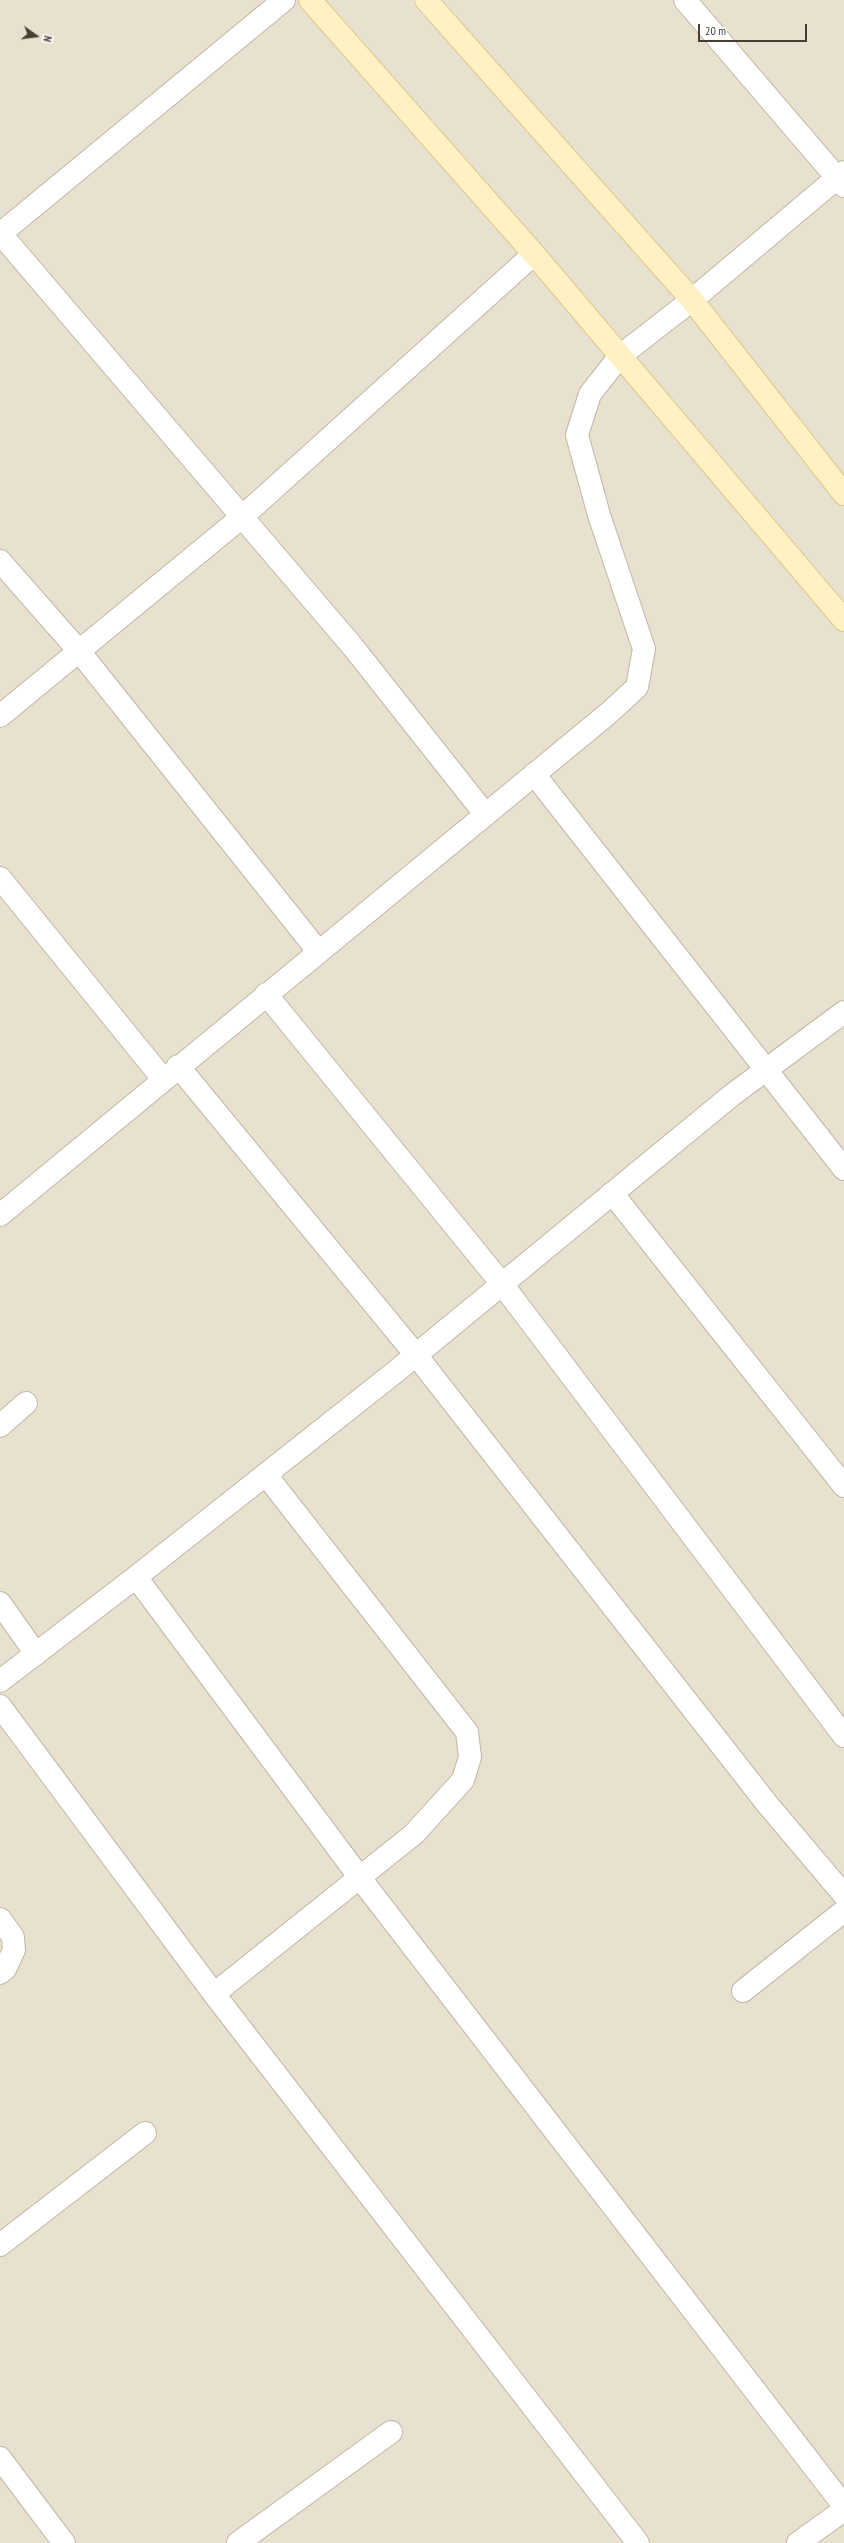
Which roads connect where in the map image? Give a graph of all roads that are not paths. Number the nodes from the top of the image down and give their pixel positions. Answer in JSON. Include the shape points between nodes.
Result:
{"nodes":[{"id":1,"x":284,"y":0,"type":"edge"},
{"id":2,"x":310,"y":0,"type":"edge"},
{"id":3,"x":426,"y":0,"type":"edge"},
{"id":4,"x":685,"y":0,"type":"edge"},
{"id":5,"x":842,"y":178,"type":"edge"},
{"id":6,"x":0,"y":233,"type":"edge"},
{"id":7,"x":534,"y":254,"type":"junction"},
{"id":8,"x":692,"y":300,"type":"junction"},
{"id":9,"x":620,"y":356,"type":"junction"},
{"id":10,"x":844,"y":494,"type":"edge"},
{"id":11,"x":242,"y":517,"type":"junction"},
{"id":12,"x":0,"y":562,"type":"edge"},
{"id":13,"x":844,"y":620,"type":"edge"},
{"id":14,"x":79,"y":652,"type":"junction"},
{"id":15,"x":0,"y":716,"type":"edge"},
{"id":16,"x":534,"y":774,"type":"junction"},
{"id":17,"x":485,"y":814,"type":"junction"},
{"id":18,"x":0,"y":878,"type":"edge"},
{"id":19,"x":318,"y":951,"type":"junction"},
{"id":20,"x":266,"y":994,"type":"junction"},
{"id":21,"x":844,"y":1012,"type":"edge"},
{"id":22,"x":767,"y":1069,"type":"junction"},
{"id":23,"x":171,"y":1072,"type":"junction"},
{"id":24,"x":844,"y":1169,"type":"edge"},
{"id":25,"x":612,"y":1193,"type":"junction"},
{"id":26,"x":0,"y":1214,"type":"edge"},
{"id":27,"x":502,"y":1284,"type":"junction"},
{"id":28,"x":416,"y":1355,"type":"junction"},
{"id":29,"x":26,"y":1403,"type":"dead end"},
{"id":30,"x":0,"y":1426,"type":"edge"},
{"id":31,"x":266,"y":1475,"type":"junction"},
{"id":32,"x":844,"y":1486,"type":"edge"},
{"id":33,"x":136,"y":1577,"type":"junction"},
{"id":34,"x":0,"y":1603,"type":"edge"},
{"id":35,"x":36,"y":1654,"type":"junction"},
{"id":36,"x":0,"y":1681,"type":"edge"},
{"id":37,"x":0,"y":1706,"type":"edge"},
{"id":38,"x":844,"y":1736,"type":"edge"},
{"id":39,"x":360,"y":1878,"type":"junction"},
{"id":40,"x":844,"y":1896,"type":"edge"},
{"id":41,"x":844,"y":1912,"type":"edge"},
{"id":42,"x":0,"y":1919,"type":"edge"},
{"id":43,"x":0,"y":1973,"type":"edge"},
{"id":44,"x":743,"y":1991,"type":"dead end"},
{"id":45,"x":214,"y":1994,"type":"junction"},
{"id":46,"x":145,"y":2133,"type":"dead end"},
{"id":47,"x":0,"y":2245,"type":"edge"},
{"id":48,"x":391,"y":2432,"type":"dead end"},
{"id":49,"x":0,"y":2458,"type":"edge"},
{"id":50,"x":844,"y":2506,"type":"edge"},
{"id":51,"x":844,"y":2510,"type":"edge"},
{"id":52,"x":64,"y":2543,"type":"edge"},
{"id":53,"x":238,"y":2543,"type":"edge"},
{"id":54,"x":638,"y":2543,"type":"edge"},
{"id":55,"x":798,"y":2543,"type":"edge"}],
"edges":[{"from":1,"to":6,"type":"street"},
{"from":2,"to":7,"type":"main road"},
{"from":3,"to":8,"type":"main road"},
{"from":4,"to":5,"type":"street"},
{"from":5,"to":8,"type":"street"},
{"from":6,"to":11,"type":"street"},
{"from":7,"to":9,"type":"main road"},
{"from":7,"to":11,"type":"street"},
{"from":8,"to":9,"type":"street"},
{"from":8,"to":10,"type":"main road"},
{"from":9,"to":13,"type":"main road"},
{"from":9,"to":16,"type":"street","via":[[590,394],[577,435],[599,515],[644,649],[638,679],[636,687],[610,712]]},
{"from":11,"to":14,"type":"street"},
{"from":11,"to":17,"type":"street","via":[[353,648]]},
{"from":12,"to":14,"type":"street"},
{"from":14,"to":15,"type":"street"},
{"from":14,"to":19,"type":"street"},
{"from":16,"to":17,"type":"street"},
{"from":16,"to":22,"type":"street"},
{"from":17,"to":19,"type":"street"},
{"from":18,"to":23,"type":"street"},
{"from":19,"to":20,"type":"street"},
{"from":20,"to":23,"type":"street"},
{"from":20,"to":27,"type":"street"},
{"from":21,"to":22,"type":"street"},
{"from":22,"to":24,"type":"street"},
{"from":22,"to":25,"type":"street"},
{"from":23,"to":26,"type":"street"},
{"from":23,"to":28,"type":"street"},
{"from":25,"to":27,"type":"street"},
{"from":25,"to":32,"type":"street"},
{"from":27,"to":28,"type":"street"},
{"from":27,"to":38,"type":"street"},
{"from":28,"to":31,"type":"street"},
{"from":28,"to":40,"type":"street","via":[[768,1805]]},
{"from":29,"to":30,"type":"street"},
{"from":31,"to":33,"type":"street"},
{"from":31,"to":39,"type":"street","via":[[467,1732],[470,1757],[464,1780],[414,1834]]},
{"from":33,"to":35,"type":"street"},
{"from":33,"to":39,"type":"street"},
{"from":34,"to":35,"type":"street"},
{"from":35,"to":36,"type":"street"},
{"from":37,"to":45,"type":"street"},
{"from":39,"to":45,"type":"street"},
{"from":39,"to":50,"type":"street"},
{"from":41,"to":44,"type":"street"},
{"from":42,"to":43,"type":"street","via":[[13,1937],[14,1950],[5,1969]]},
{"from":45,"to":54,"type":"street"},
{"from":46,"to":47,"type":"street"},
{"from":48,"to":53,"type":"street"},
{"from":49,"to":52,"type":"street"},
{"from":51,"to":55,"type":"street"}]}
